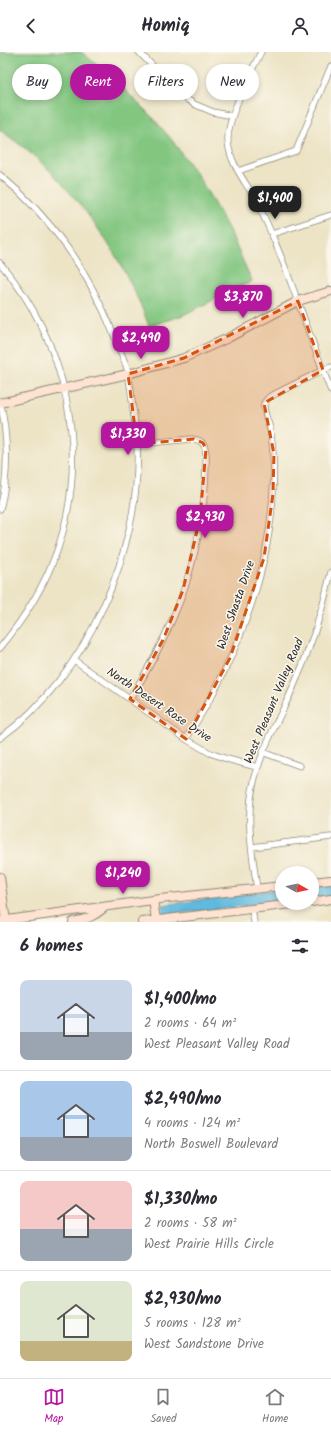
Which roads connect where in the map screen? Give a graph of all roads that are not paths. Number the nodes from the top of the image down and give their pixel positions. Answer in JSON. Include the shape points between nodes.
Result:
{"nodes":[{"id":1,"x":139,"y":52,"type":"edge"},
{"id":2,"x":258,"y":53,"type":"edge"},
{"id":3,"x":331,"y":66,"type":"edge"},
{"id":4,"x":232,"y":116,"type":"junction"},
{"id":5,"x":238,"y":171,"type":"junction"},
{"id":6,"x":0,"y":175,"type":"edge"},
{"id":7,"x":331,"y":215,"type":"edge"},
{"id":8,"x":272,"y":234,"type":"junction"},
{"id":9,"x":0,"y":263,"type":"edge"},
{"id":10,"x":331,"y":291,"type":"edge"},
{"id":11,"x":298,"y":301,"type":"junction"},
{"id":12,"x":331,"y":367,"type":"edge"},
{"id":13,"x":323,"y":370,"type":"junction"},
{"id":14,"x":128,"y":374,"type":"junction"},
{"id":15,"x":65,"y":388,"type":"junction"},
{"id":16,"x":331,"y":391,"type":"edge"},
{"id":17,"x":0,"y":402,"type":"edge"},
{"id":18,"x":137,"y":444,"type":"junction"},
{"id":19,"x":0,"y":509,"type":"edge"},
{"id":20,"x":331,"y":572,"type":"edge"},
{"id":21,"x":0,"y":648,"type":"edge"},
{"id":22,"x":74,"y":660,"type":"junction"},
{"id":23,"x":130,"y":699,"type":"junction"},
{"id":24,"x":0,"y":738,"type":"edge"},
{"id":25,"x":186,"y":739,"type":"junction"},
{"id":26,"x":262,"y":752,"type":"junction"},
{"id":27,"x":300,"y":766,"type":"dead end"},
{"id":28,"x":257,"y":767,"type":"junction"},
{"id":29,"x":331,"y":837,"type":"edge"},
{"id":30,"x":252,"y":847,"type":"junction"},
{"id":31,"x":0,"y":877,"type":"edge"},
{"id":32,"x":331,"y":880,"type":"edge"},
{"id":33,"x":319,"y":881,"type":"edge"},
{"id":34,"x":275,"y":887,"type":"edge"},
{"id":35,"x":257,"y":889,"type":"junction"},
{"id":36,"x":331,"y":899,"type":"edge"},
{"id":37,"x":153,"y":900,"type":"junction"},
{"id":38,"x":319,"y":901,"type":"edge"},
{"id":39,"x":275,"y":906,"type":"edge"},
{"id":40,"x":105,"y":907,"type":"junction"},
{"id":41,"x":252,"y":909,"type":"junction"},
{"id":42,"x":156,"y":920,"type":"junction"},
{"id":43,"x":4,"y":921,"type":"edge"},
{"id":44,"x":73,"y":922,"type":"edge"},
{"id":45,"x":142,"y":922,"type":"edge"},
{"id":46,"x":254,"y":922,"type":"edge"}],
"edges":[{"from":1,"to":4,"type":"street","via":[[182,96],[213,112]]},
{"from":2,"to":4,"type":"street"},
{"from":3,"to":5,"type":"street","via":[[296,151]]},
{"from":4,"to":5,"type":"street","via":[[228,142]]},
{"from":5,"to":8,"type":"street"},
{"from":6,"to":14,"type":"street","via":[[30,202],[70,251],[95,292]]},
{"from":7,"to":8,"type":"street"},
{"from":8,"to":11,"type":"street"},
{"from":9,"to":15,"type":"street","via":[[26,299],[40,324],[54,354]]},
{"from":10,"to":11,"type":"main road"},
{"from":11,"to":13,"type":"street"},
{"from":11,"to":14,"type":"main road","via":[[184,358]]},
{"from":12,"to":13,"type":"street","name":"West Shasta Drive"},
{"from":13,"to":16,"type":"street"},
{"from":13,"to":25,"type":"street","name":"West Shasta Drive","via":[[269,397],[264,402],[263,409],[271,432],[274,454],[273,494],[264,558],[248,614],[230,658],[212,696]]},
{"from":14,"to":15,"type":"main road"},
{"from":14,"to":18,"type":"street"},
{"from":15,"to":17,"type":"main road"},
{"from":15,"to":21,"type":"street","via":[[72,446],[67,514],[57,551],[45,578],[18,627]]},
{"from":17,"to":19,"type":"street","via":[[6,447],[6,474]]},
{"from":18,"to":22,"type":"street","via":[[135,490],[122,556],[102,610]]},
{"from":18,"to":23,"type":"street","via":[[197,439],[206,449],[206,473],[195,547],[183,590],[163,640]]},
{"from":20,"to":26,"type":"street","name":"West Pleasant Valley Road","via":[[322,612],[312,640]]},
{"from":22,"to":23,"type":"street","name":"North Desert Rose Drive"},
{"from":22,"to":24,"type":"street","via":[[47,695]]},
{"from":23,"to":25,"type":"street","name":"North Desert Rose Drive"},
{"from":25,"to":28,"type":"street","name":"North Desert Rose Drive","via":[[210,753]]},
{"from":26,"to":27,"type":"street"},
{"from":26,"to":28,"type":"street","name":"West Pleasant Valley Road"},
{"from":28,"to":30,"type":"street","name":"West Pleasant Valley Road","via":[[250,803]]},
{"from":29,"to":30,"type":"street"},
{"from":30,"to":35,"type":"street","name":"West Pleasant Valley Road"},
{"from":31,"to":43,"type":"main road"},
{"from":32,"to":33,"type":"main road"},
{"from":34,"to":35,"type":"main road"},
{"from":35,"to":37,"type":"main road"},
{"from":36,"to":38,"type":"main road"},
{"from":37,"to":40,"type":"main road"},
{"from":37,"to":42,"type":"main road"},
{"from":39,"to":41,"type":"main road"},
{"from":40,"to":43,"type":"main road"},
{"from":40,"to":44,"type":"main road","via":[[95,916]]},
{"from":41,"to":42,"type":"main road"},
{"from":41,"to":46,"type":"street"},
{"from":42,"to":45,"type":"main road"}]}
